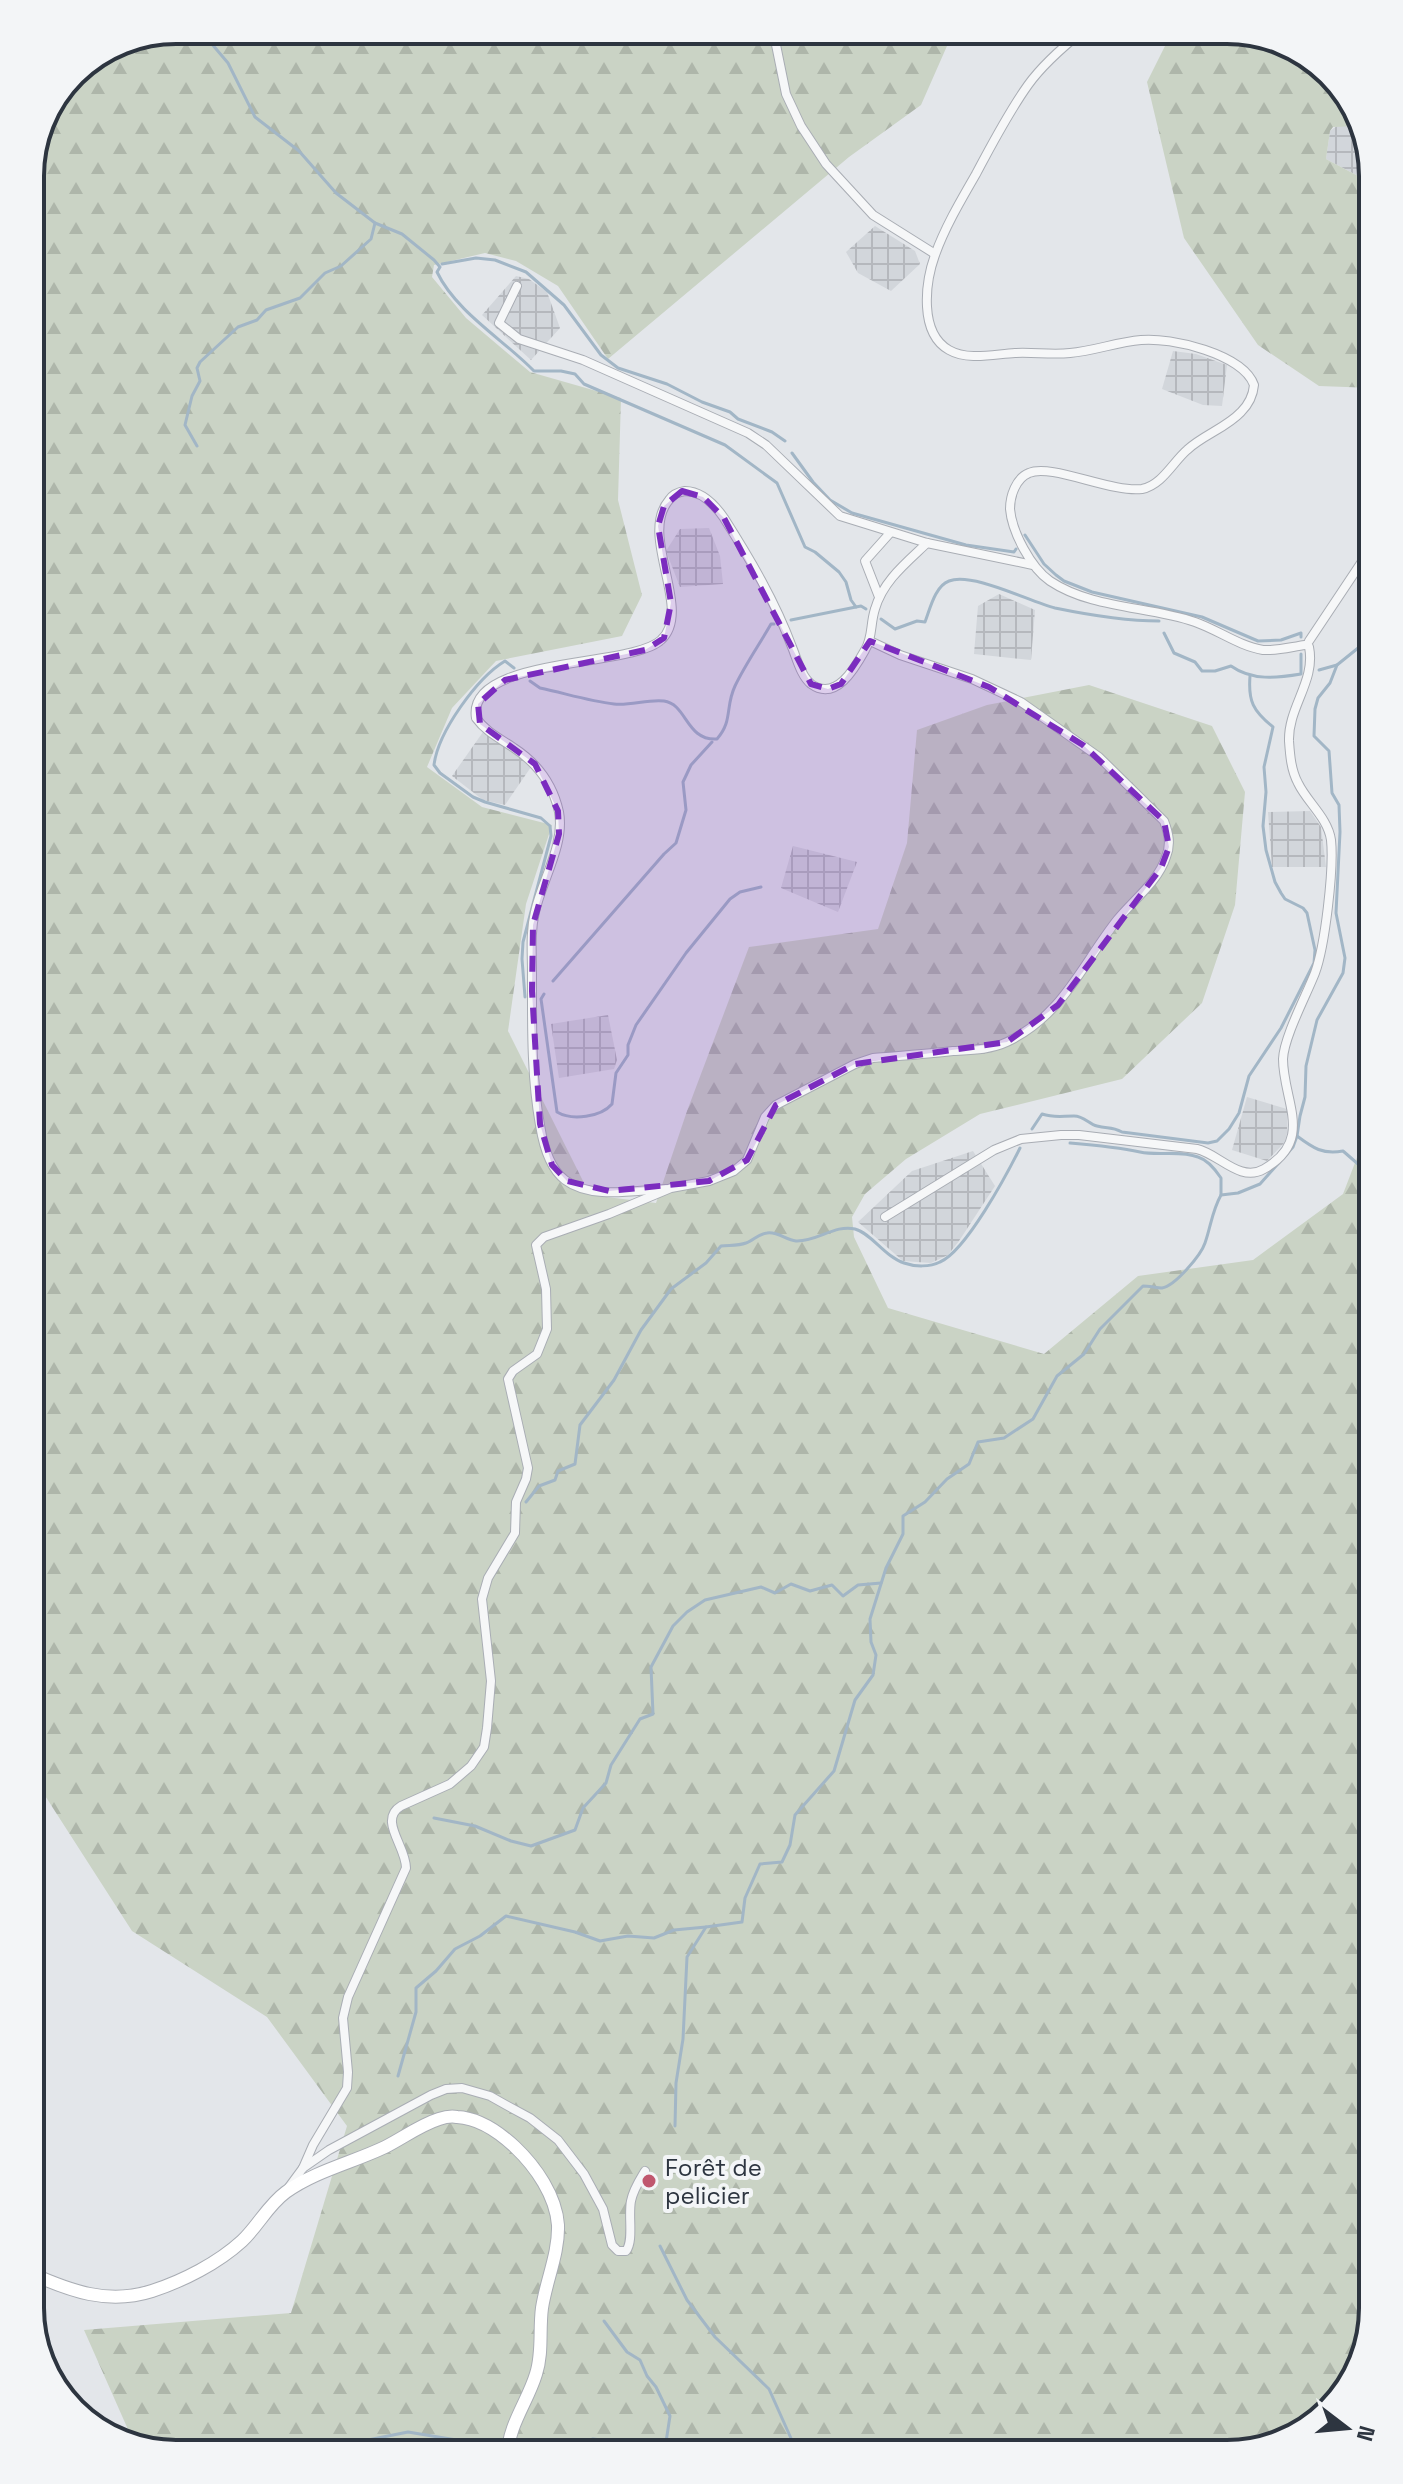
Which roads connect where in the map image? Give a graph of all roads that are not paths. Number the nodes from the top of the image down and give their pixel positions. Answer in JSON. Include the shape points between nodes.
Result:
{"nodes":[{"id":1,"x":776,"y":44,"type":"edge"},
{"id":2,"x":1068,"y":44,"type":"edge"},
{"id":3,"x":935,"y":254,"type":"junction"},
{"id":4,"x":517,"y":286,"type":"dead end"},
{"id":5,"x":890,"y":533,"type":"junction"},
{"id":6,"x":927,"y":543,"type":"junction"},
{"id":7,"x":1033,"y":565,"type":"junction"},
{"id":8,"x":1359,"y":566,"type":"edge"},
{"id":9,"x":879,"y":597,"type":"junction"},
{"id":10,"x":870,"y":641,"type":"junction"},
{"id":11,"x":1308,"y":644,"type":"junction"},
{"id":12,"x":671,"y":1188,"type":"junction"},
{"id":13,"x":885,"y":1217,"type":"dead end"},
{"id":14,"x":303,"y":2168,"type":"junction"},
{"id":15,"x":645,"y":2171,"type":"dead end"},
{"id":16,"x":287,"y":2191,"type":"junction"},
{"id":17,"x":44,"y":2278,"type":"edge"},
{"id":18,"x":510,"y":2440,"type":"edge"}],
"edges":[{"from":1,"to":3,"type":"street","via":[[786,94],[826,164],[869,211]]},
{"from":2,"to":3,"type":"street","via":[[1029,83]]},
{"from":3,"to":7,"type":"street","via":[[927,287],[929,320],[950,351],[974,356],[1068,353],[1156,340],[1225,358],[1245,371],[1254,385],[1239,414],[1188,448],[1145,488],[1118,488],[1046,472],[1024,476],[1011,496],[1011,511]]},
{"from":4,"to":5,"type":"street","via":[[499,323],[515,337],[583,360],[748,433],[835,513]]},
{"from":5,"to":6,"type":"street"},
{"from":5,"to":9,"type":"street","via":[[865,561]]},
{"from":6,"to":7,"type":"street"},
{"from":6,"to":9,"type":"street"},
{"from":7,"to":11,"type":"street","via":[[1071,592],[1186,620],[1251,647],[1273,650]]},
{"from":8,"to":11,"type":"street"},
{"from":9,"to":10,"type":"street"},
{"from":10,"to":12,"type":"street","via":[[1006,694],[1083,745],[1164,821],[1169,838],[1165,861],[1058,1005],[1025,1032],[986,1048],[855,1064],[776,1105],[765,1117],[752,1152],[734,1171]]},
{"from":10,"to":12,"type":"street","via":[[841,684],[828,689],[811,684],[776,608],[724,518],[703,497],[682,491],[664,506],[658,526],[671,614],[664,638],[645,650],[505,680],[476,708],[476,718],[486,730],[535,764],[558,811],[559,834],[531,936],[534,1055],[540,1124],[550,1160],[567,1181],[591,1190]]},
{"from":11,"to":13,"type":"street","via":[[1309,674],[1290,728],[1291,763],[1299,786],[1329,830],[1331,853],[1318,962],[1284,1049],[1294,1129],[1285,1150],[1251,1173],[1197,1149],[1098,1136],[1032,1137],[994,1150]]},
{"from":12,"to":14,"type":"street","via":[[544,1237],[536,1245],[546,1289],[547,1329],[541,1349],[508,1379],[528,1468],[516,1502],[515,1533],[488,1578],[482,1599],[491,1681],[484,1747],[450,1784],[401,1806],[391,1816],[406,1868],[348,1997],[343,2018],[347,2088]]},
{"from":14,"to":15,"type":"street","via":[[431,2095],[453,2088],[490,2096],[558,2140],[590,2184],[618,2251],[630,2245],[630,2204]]},
{"from":14,"to":16,"type":"street"},
{"from":16,"to":17,"type":"street","via":[[222,2261],[161,2288],[128,2296],[88,2295]]},
{"from":16,"to":18,"type":"street","via":[[448,2117],[468,2118],[493,2129],[518,2150],[550,2195],[558,2235],[542,2311],[538,2368]]}]}
